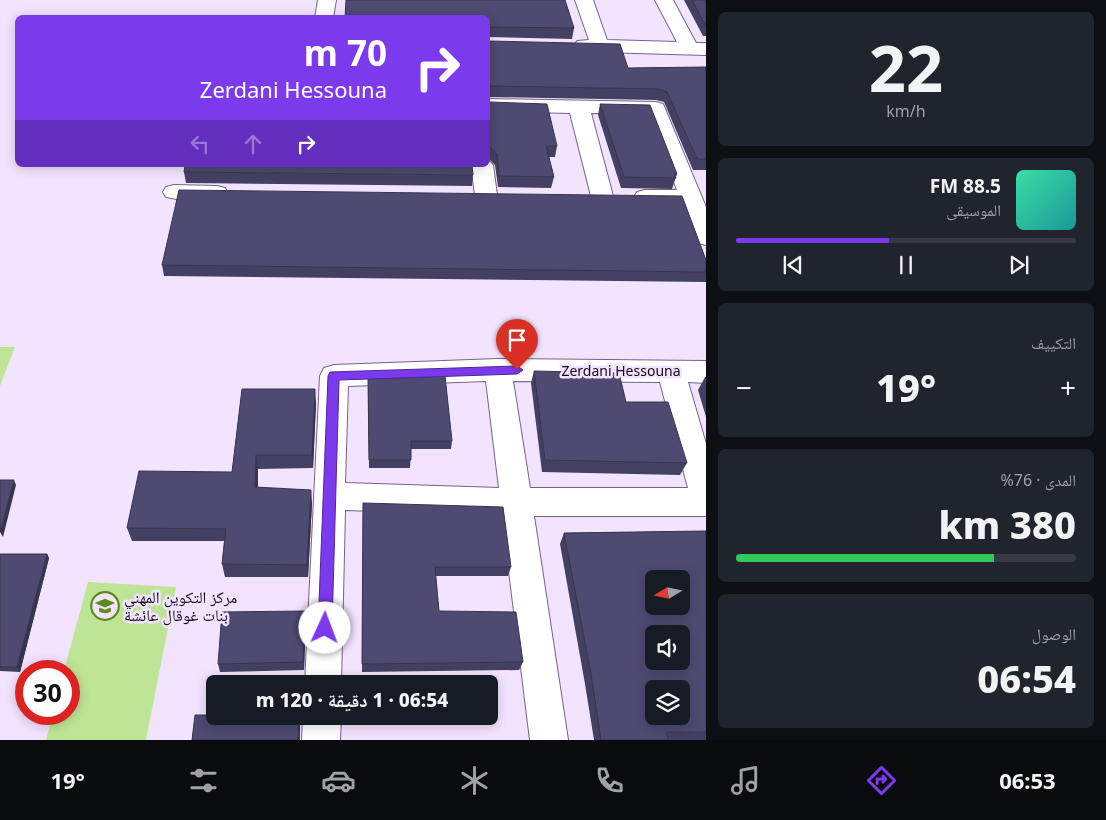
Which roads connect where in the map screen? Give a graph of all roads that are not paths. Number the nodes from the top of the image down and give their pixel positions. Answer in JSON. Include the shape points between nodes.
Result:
{"nodes":[{"id":1,"x":327,"y":0,"type":"edge"},
{"id":2,"x":584,"y":0,"type":"edge"},
{"id":3,"x":664,"y":0,"type":"edge"},
{"id":4,"x":324,"y":15,"type":"edge"},
{"id":5,"x":563,"y":45,"type":"edge"},
{"id":6,"x":600,"y":46,"type":"junction"},
{"id":7,"x":697,"y":49,"type":"edge"},
{"id":8,"x":490,"y":105,"type":"edge"},
{"id":9,"x":579,"y":107,"type":"junction"},
{"id":10,"x":482,"y":167,"type":"edge"},
{"id":11,"x":174,"y":192,"type":"dead end"},
{"id":12,"x":243,"y":193,"type":"edge"},
{"id":13,"x":486,"y":195,"type":"edge"},
{"id":14,"x":690,"y":198,"type":"junction"},
{"id":15,"x":706,"y":237,"type":"edge"},
{"id":16,"x":498,"y":370,"type":"junction"},
{"id":17,"x":671,"y":371,"type":"junction"},
{"id":18,"x":706,"y":372,"type":"edge"},
{"id":19,"x":330,"y":496,"type":"junction"},
{"id":20,"x":706,"y":498,"type":"edge"},
{"id":21,"x":515,"y":502,"type":"junction"},
{"id":22,"x":706,"y":502,"type":"edge"},
{"id":23,"x":323,"y":675,"type":"edge"},
{"id":24,"x":322,"y":725,"type":"edge"},
{"id":25,"x":321,"y":740,"type":"edge"},
{"id":26,"x":549,"y":740,"type":"edge"}],
"edges":[{"from":1,"to":4,"type":"street"},
{"from":2,"to":6,"type":"street"},
{"from":3,"to":7,"type":"street"},
{"from":5,"to":6,"type":"street"},
{"from":6,"to":7,"type":"street"},
{"from":8,"to":9,"type":"street"},
{"from":9,"to":14,"type":"street","via":[[656,108]]},
{"from":9,"to":14,"type":"street","via":[[593,196]]},
{"from":10,"to":13,"type":"street"},
{"from":11,"to":12,"type":"street"},
{"from":14,"to":15,"type":"street"},
{"from":16,"to":17,"type":"street","name":"Zerdani Hessouna"},
{"from":16,"to":19,"type":"street","name":"Zerdani Hessouna","via":[[334,376]]},
{"from":16,"to":21,"type":"street"},
{"from":17,"to":18,"type":"street","name":"Zerdani Hessouna"},
{"from":17,"to":20,"type":"street"},
{"from":19,"to":21,"type":"street"},
{"from":19,"to":23,"type":"street","name":"Zerdani Hessouna"},
{"from":21,"to":22,"type":"street"},
{"from":21,"to":26,"type":"street"},
{"from":24,"to":25,"type":"street"}]}
